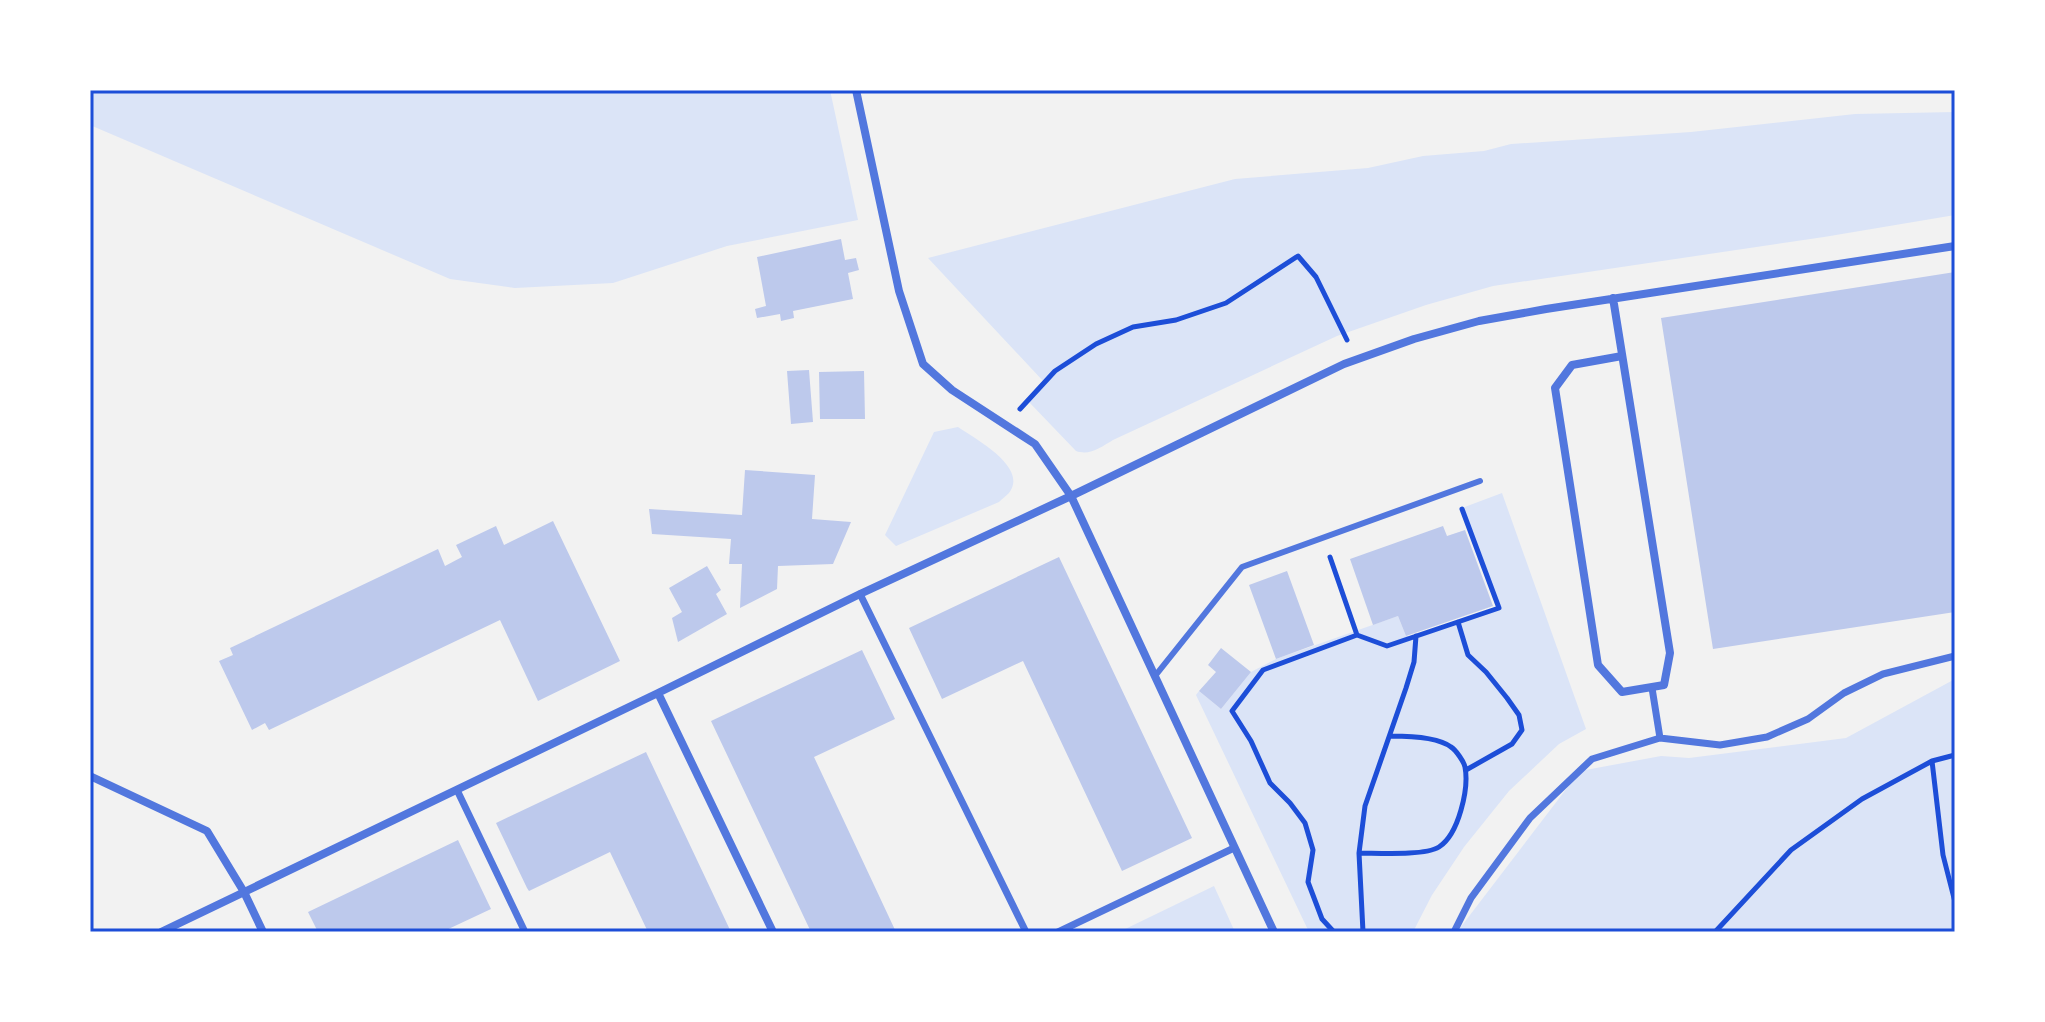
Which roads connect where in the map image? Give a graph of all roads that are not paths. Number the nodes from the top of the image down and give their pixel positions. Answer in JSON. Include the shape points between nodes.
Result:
{"nodes":[{"id":1,"x":856,"y":90,"type":"edge"},
{"id":2,"x":1955,"y":246,"type":"edge"},
{"id":3,"x":1613,"y":298,"type":"junction"},
{"id":4,"x":1622,"y":356,"type":"junction"},
{"id":5,"x":1480,"y":481,"type":"dead end"},
{"id":6,"x":1071,"y":496,"type":"junction"},
{"id":7,"x":860,"y":594,"type":"junction"},
{"id":8,"x":1955,"y":656,"type":"edge"},
{"id":9,"x":1155,"y":676,"type":"junction"},
{"id":10,"x":1652,"y":688,"type":"junction"},
{"id":11,"x":658,"y":693,"type":"junction"},
{"id":12,"x":1660,"y":738,"type":"junction"},
{"id":13,"x":90,"y":776,"type":"edge"},
{"id":14,"x":457,"y":790,"type":"junction"},
{"id":15,"x":1234,"y":848,"type":"junction"},
{"id":16,"x":244,"y":892,"type":"junction"},
{"id":17,"x":161,"y":932,"type":"edge"},
{"id":18,"x":263,"y":932,"type":"edge"},
{"id":19,"x":525,"y":932,"type":"edge"},
{"id":20,"x":773,"y":932,"type":"edge"},
{"id":21,"x":1026,"y":932,"type":"edge"},
{"id":22,"x":1058,"y":932,"type":"edge"},
{"id":23,"x":1274,"y":932,"type":"edge"},
{"id":24,"x":1454,"y":932,"type":"edge"}],
"edges":[{"from":1,"to":6,"type":"street","via":[[899,291],[923,364],[952,390],[1035,444]]},
{"from":2,"to":3,"type":"street"},
{"from":3,"to":4,"type":"street"},
{"from":3,"to":6,"type":"street","via":[[1479,321],[1414,339],[1357,360]]},
{"from":4,"to":10,"type":"street","via":[[1670,653],[1664,685]]},
{"from":4,"to":10,"type":"street","via":[[1572,365],[1555,388],[1598,665],[1622,692]]},
{"from":5,"to":9,"type":"lane","via":[[1242,567]]},
{"from":6,"to":7,"type":"street"},
{"from":6,"to":9,"type":"street"},
{"from":7,"to":11,"type":"street"},
{"from":7,"to":21,"type":"street"},
{"from":8,"to":12,"type":"street","via":[[1883,674],[1767,737],[1720,745]]},
{"from":9,"to":15,"type":"street"},
{"from":10,"to":12,"type":"street"},
{"from":11,"to":14,"type":"street"},
{"from":11,"to":20,"type":"street"},
{"from":12,"to":24,"type":"street","via":[[1592,759],[1530,818],[1471,898]]},
{"from":13,"to":16,"type":"street","via":[[207,831]]},
{"from":14,"to":16,"type":"street"},
{"from":14,"to":19,"type":"street"},
{"from":15,"to":22,"type":"street"},
{"from":15,"to":23,"type":"street"},
{"from":16,"to":17,"type":"street"},
{"from":16,"to":18,"type":"street"}]}
